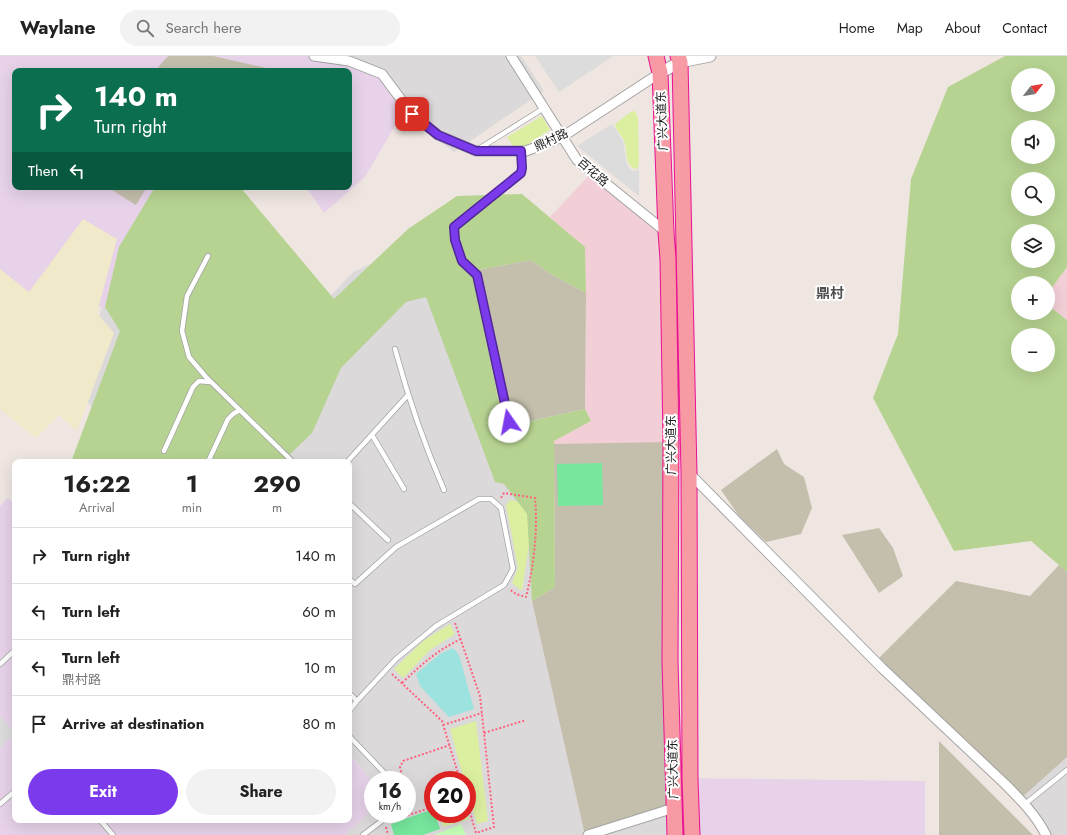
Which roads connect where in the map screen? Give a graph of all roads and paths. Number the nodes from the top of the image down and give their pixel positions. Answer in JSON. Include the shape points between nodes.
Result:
{"nodes":[{"id":1,"x":314,"y":56,"type":"edge"},
{"id":2,"x":511,"y":56,"type":"edge"},
{"id":3,"x":656,"y":56,"type":"edge"},
{"id":4,"x":710,"y":56,"type":"edge"},
{"id":5,"x":679,"y":59,"type":"edge"},
{"id":6,"x":660,"y":73,"type":"junction"},
{"id":7,"x":544,"y":108,"type":"junction"},
{"id":8,"x":562,"y":137,"type":"junction"},
{"id":9,"x":476,"y":151,"type":"junction"},
{"id":10,"x":521,"y":151,"type":"junction"},
{"id":11,"x":666,"y":232,"type":"junction"},
{"id":12,"x":208,"y":256,"type":"dead end"},
{"id":13,"x":395,"y":349,"type":"dead end"},
{"id":14,"x":210,"y":382,"type":"junction"},
{"id":15,"x":408,"y":395,"type":"junction"},
{"id":16,"x":240,"y":410,"type":"junction"},
{"id":17,"x":509,"y":422,"type":"dead end"},
{"id":18,"x":372,"y":435,"type":"junction"},
{"id":19,"x":164,"y":451,"type":"dead end"},
{"id":20,"x":209,"y":459,"type":"edge"},
{"id":21,"x":290,"y":459,"type":"edge"},
{"id":22,"x":350,"y":459,"type":"edge"},
{"id":23,"x":689,"y":474,"type":"junction"},
{"id":24,"x":404,"y":489,"type":"dead end"},
{"id":25,"x":444,"y":490,"type":"dead end"},
{"id":26,"x":496,"y":504,"type":"junction"},
{"id":27,"x":352,"y":506,"type":"edge"},
{"id":28,"x":388,"y":540,"type":"dead end"},
{"id":29,"x":352,"y":582,"type":"edge"},
{"id":30,"x":504,"y":585,"type":"junction"},
{"id":31,"x":453,"y":616,"type":"junction"},
{"id":32,"x":461,"y":639,"type":"junction"},
{"id":33,"x":12,"y":653,"type":"edge"},
{"id":34,"x":0,"y":664,"type":"edge"},
{"id":35,"x":387,"y":669,"type":"junction"},
{"id":36,"x":402,"y":683,"type":"junction"},
{"id":37,"x":352,"y":696,"type":"edge"},
{"id":38,"x":357,"y":701,"type":"junction"},
{"id":39,"x":352,"y":707,"type":"edge"},
{"id":40,"x":482,"y":713,"type":"junction"},
{"id":41,"x":526,"y":720,"type":"dead end"},
{"id":42,"x":444,"y":725,"type":"junction"},
{"id":43,"x":484,"y":733,"type":"junction"},
{"id":44,"x":352,"y":739,"type":"edge"},
{"id":45,"x":450,"y":745,"type":"junction"},
{"id":46,"x":1067,"y":770,"type":"edge"},
{"id":47,"x":382,"y":771,"type":"edge"},
{"id":48,"x":401,"y":771,"type":"edge"},
{"id":49,"x":457,"y":771,"type":"edge"},
{"id":50,"x":12,"y":793,"type":"edge"},
{"id":51,"x":0,"y":804,"type":"edge"},
{"id":52,"x":1025,"y":804,"type":"junction"},
{"id":53,"x":674,"y":808,"type":"junction"},
{"id":54,"x":103,"y":823,"type":"edge"},
{"id":55,"x":379,"y":823,"type":"edge"},
{"id":56,"x":473,"y":823,"type":"edge"},
{"id":57,"x":479,"y":834,"type":"edge"},
{"id":58,"x":114,"y":835,"type":"edge"},
{"id":59,"x":363,"y":835,"type":"edge"},
{"id":60,"x":588,"y":835,"type":"edge"},
{"id":61,"x":675,"y":835,"type":"edge"},
{"id":62,"x":692,"y":835,"type":"edge"},
{"id":63,"x":1046,"y":835,"type":"edge"}],
"edges":[{"from":1,"to":9,"type":"street","name":"鼎村路","via":[[350,61],[382,74],[412,114],[438,135]]},
{"from":2,"to":7,"type":"street","name":"百花路"},
{"from":3,"to":6,"type":"highway","name":"广兴大道东"},
{"from":4,"to":5,"type":"street"},
{"from":5,"to":6,"type":"street"},
{"from":5,"to":23,"type":"highway","name":"广兴大道东"},
{"from":6,"to":8,"type":"street","name":"鼎村路"},
{"from":6,"to":11,"type":"highway","name":"广兴大道东"},
{"from":7,"to":8,"type":"street","name":"百花路"},
{"from":7,"to":9,"type":"lane"},
{"from":8,"to":10,"type":"street","name":"鼎村路","via":[[526,152]]},
{"from":8,"to":11,"type":"street","name":"百花路","via":[[577,160]]},
{"from":9,"to":10,"type":"street","name":"鼎村路"},
{"from":10,"to":17,"type":"lane","via":[[521,173],[454,227],[455,240],[462,261],[477,275]]},
{"from":11,"to":53,"type":"highway","name":"广兴大道东","via":[[671,442],[670,661]]},
{"from":12,"to":14,"type":"lane","via":[[187,296],[182,332],[189,357]]},
{"from":13,"to":15,"type":"lane"},
{"from":14,"to":16,"type":"lane"},
{"from":14,"to":19,"type":"lane","via":[[199,380],[192,387]]},
{"from":15,"to":18,"type":"lane"},
{"from":15,"to":25,"type":"lane"},
{"from":16,"to":20,"type":"lane","via":[[228,419]]},
{"from":16,"to":21,"type":"lane"},
{"from":18,"to":22,"type":"lane"},
{"from":18,"to":24,"type":"lane"},
{"from":23,"to":52,"type":"street","via":[[882,668]]},
{"from":23,"to":62,"type":"highway","name":"广兴大道东"},
{"from":26,"to":29,"type":"lane","via":[[491,499],[479,499],[396,547],[355,584]]},
{"from":26,"to":30,"type":"lane","via":[[500,508],[513,569]]},
{"from":26,"to":30,"type":"path","via":[[504,493],[535,498],[531,577],[526,597],[516,594]]},
{"from":27,"to":28,"type":"lane"},
{"from":30,"to":31,"type":"lane"},
{"from":31,"to":32,"type":"path"},
{"from":31,"to":35,"type":"lane","via":[[436,626]]},
{"from":32,"to":36,"type":"path","via":[[424,661]]},
{"from":32,"to":40,"type":"path","via":[[480,696]]},
{"from":33,"to":34,"type":"lane"},
{"from":35,"to":36,"type":"path"},
{"from":35,"to":38,"type":"lane"},
{"from":36,"to":42,"type":"path"},
{"from":37,"to":38,"type":"lane"},
{"from":38,"to":39,"type":"lane"},
{"from":40,"to":42,"type":"path"},
{"from":40,"to":43,"type":"path"},
{"from":41,"to":43,"type":"path"},
{"from":42,"to":45,"type":"path"},
{"from":43,"to":57,"type":"path","via":[[494,828]]},
{"from":44,"to":47,"type":"lane"},
{"from":45,"to":48,"type":"path","via":[[403,761]]},
{"from":45,"to":49,"type":"path"},
{"from":46,"to":52,"type":"lane"},
{"from":50,"to":51,"type":"lane"},
{"from":52,"to":63,"type":"street"},
{"from":53,"to":60,"type":"street"},
{"from":53,"to":61,"type":"highway","name":"广兴大道东"},
{"from":54,"to":58,"type":"lane"},
{"from":55,"to":59,"type":"lane"},
{"from":56,"to":57,"type":"path","via":[[476,833]]}]}
